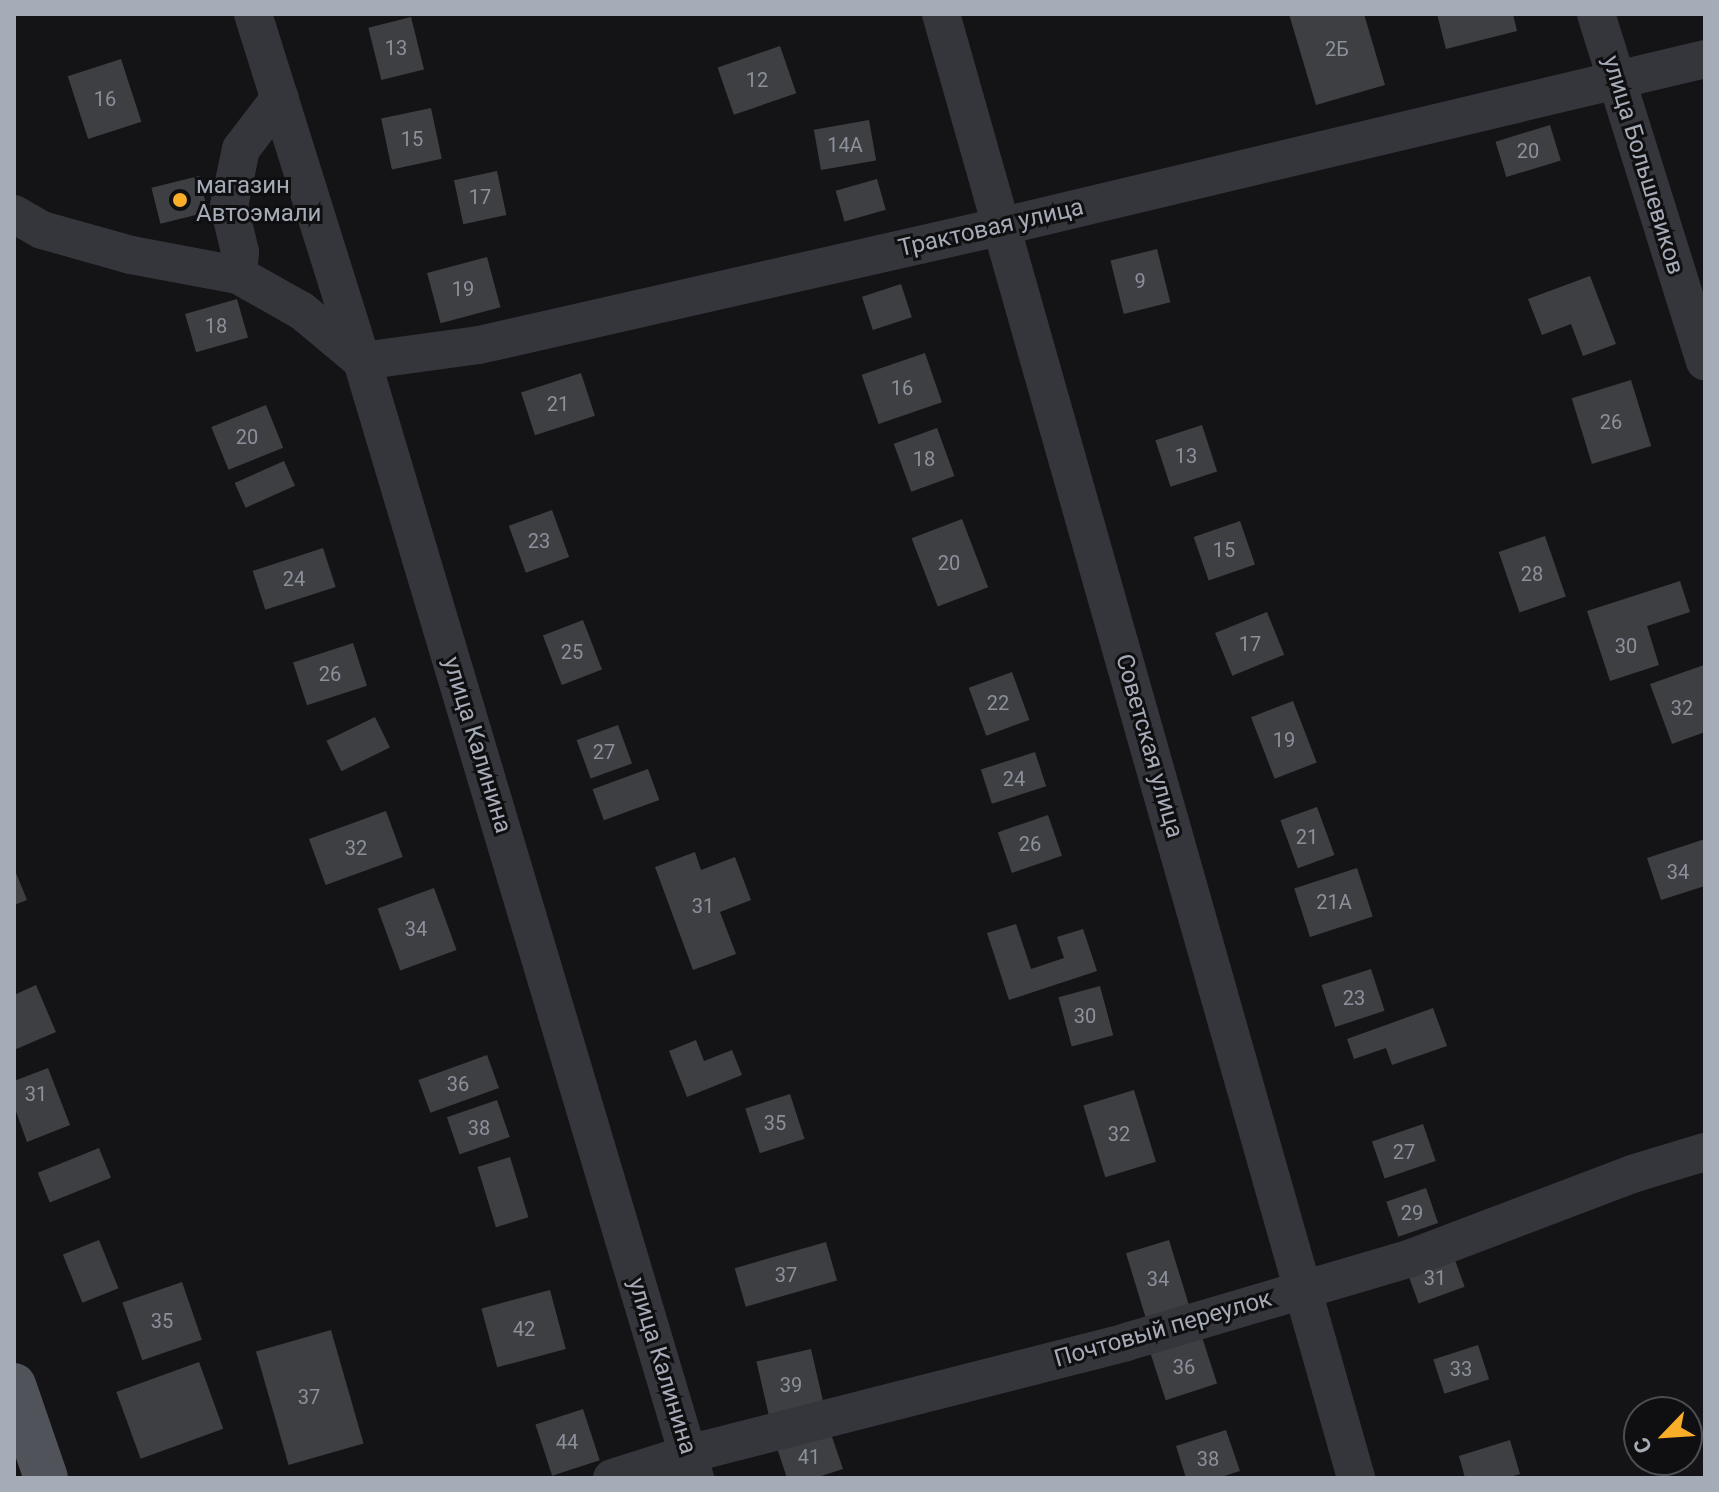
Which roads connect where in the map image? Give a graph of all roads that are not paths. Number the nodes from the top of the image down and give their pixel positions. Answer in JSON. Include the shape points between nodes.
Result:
{"nodes":[{"id":1,"x":253,"y":14,"type":"edge"},
{"id":2,"x":941,"y":14,"type":"edge"},
{"id":3,"x":1596,"y":14,"type":"edge"},
{"id":4,"x":1705,"y":59,"type":"edge"},
{"id":5,"x":1617,"y":82,"type":"junction"},
{"id":6,"x":280,"y":98,"type":"junction"},
{"id":7,"x":14,"y":214,"type":"edge"},
{"id":8,"x":1003,"y":226,"type":"junction"},
{"id":9,"x":238,"y":275,"type":"junction"},
{"id":10,"x":362,"y":361,"type":"junction"},
{"id":11,"x":1705,"y":361,"type":"edge"},
{"id":12,"x":1705,"y":1152,"type":"edge"},
{"id":13,"x":1302,"y":1290,"type":"junction"},
{"id":14,"x":14,"y":1385,"type":"edge"},
{"id":15,"x":692,"y":1466,"type":"edge"},
{"id":16,"x":46,"y":1478,"type":"edge"},
{"id":17,"x":612,"y":1478,"type":"edge"},
{"id":18,"x":1356,"y":1478,"type":"edge"}],
"edges":[{"from":1,"to":6,"type":"street","name":"улица Калинина"},
{"from":2,"to":8,"type":"street","name":"Советская улица"},
{"from":3,"to":5,"type":"street","name":"улица Большевиков"},
{"from":4,"to":5,"type":"street","name":"Трактовая улица"},
{"from":5,"to":8,"type":"street","name":"Трактовая улица"},
{"from":5,"to":11,"type":"street","name":"улица Большевиков"},
{"from":6,"to":9,"type":"street","via":[[241,149],[229,206],[240,252]]},
{"from":6,"to":10,"type":"street","name":"улица Калинина"},
{"from":7,"to":9,"type":"street","via":[[42,230],[131,255]]},
{"from":8,"to":10,"type":"street","name":"Трактовая улица","via":[[479,345]]},
{"from":8,"to":13,"type":"street","name":"Советская улица"},
{"from":9,"to":10,"type":"street","via":[[302,311]]},
{"from":10,"to":15,"type":"street","name":"улица Калинина"},
{"from":12,"to":13,"type":"street","name":"Почтовый переулок","via":[[1632,1174],[1411,1258]]},
{"from":13,"to":15,"type":"street","name":"Почтовый переулок"},
{"from":13,"to":18,"type":"street","name":"Советская улица"},
{"from":14,"to":16,"type":"main road"},
{"from":15,"to":17,"type":"street","name":"Почтовый переулок"}]}
